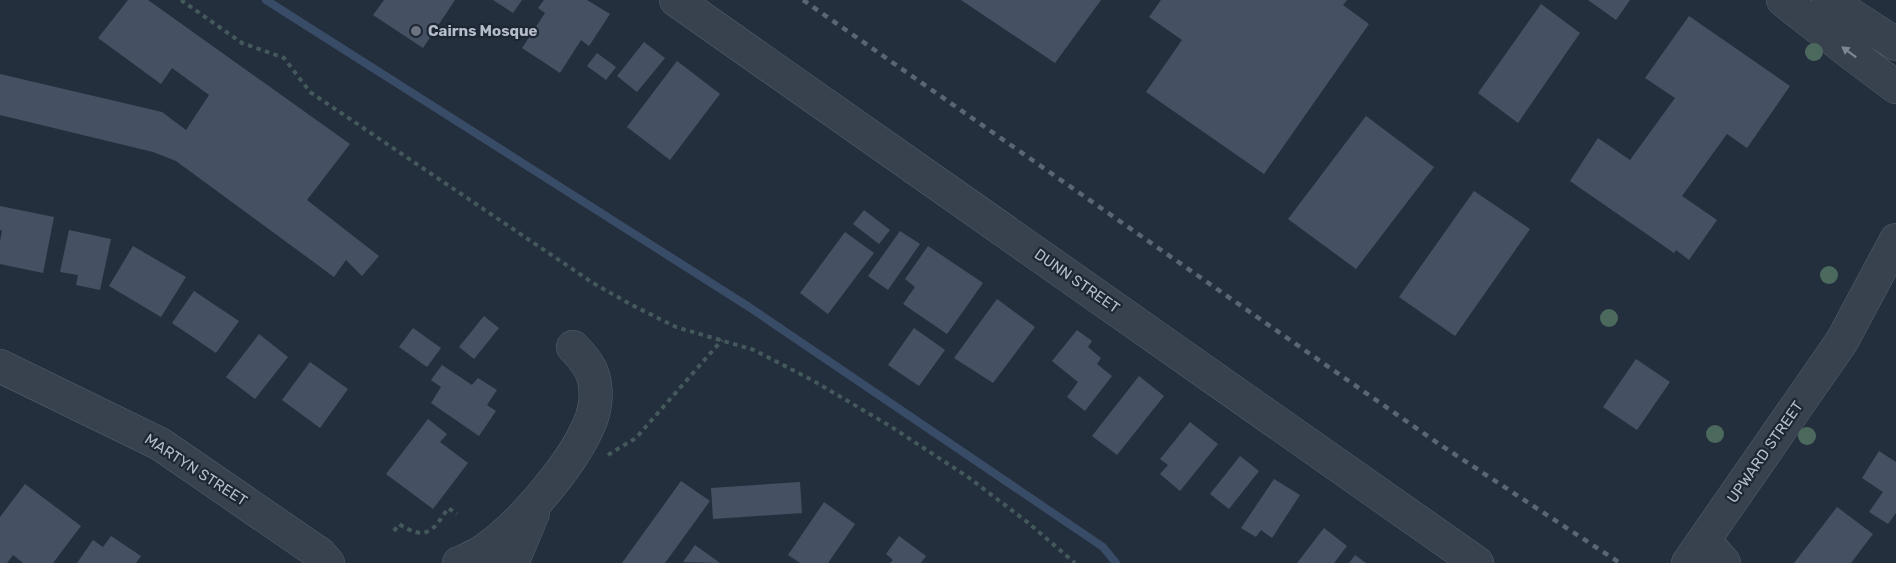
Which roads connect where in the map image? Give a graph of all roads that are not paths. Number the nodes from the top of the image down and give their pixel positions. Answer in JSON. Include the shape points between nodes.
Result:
{"nodes":[{"id":1,"x":676,"y":0,"type":"edge"},
{"id":2,"x":1783,"y":0,"type":"edge"},
{"id":3,"x":1828,"y":0,"type":"edge"},
{"id":4,"x":1896,"y":44,"type":"edge"},
{"id":5,"x":1896,"y":87,"type":"edge"},
{"id":6,"x":1896,"y":240,"type":"edge"},
{"id":7,"x":1896,"y":281,"type":"edge"},
{"id":8,"x":1842,"y":341,"type":"junction"},
{"id":9,"x":573,"y":347,"type":"dead end"},
{"id":10,"x":0,"y":366,"type":"edge"},
{"id":11,"x":537,"y":502,"type":"junction"},
{"id":12,"x":1705,"y":555,"type":"edge"},
{"id":13,"x":331,"y":560,"type":"edge"},
{"id":14,"x":459,"y":563,"type":"edge"},
{"id":15,"x":512,"y":563,"type":"edge"},
{"id":16,"x":1477,"y":563,"type":"edge"}],
"edges":[{"from":1,"to":16,"type":"street","name":"DUNN STREET"},
{"from":5,"to":2,"type":"street","one_way":true},
{"from":3,"to":4,"type":"street"},
{"from":6,"to":8,"type":"street","name":"UPWARD STREET"},
{"from":7,"to":8,"type":"street","name":"UPWARD STREET"},
{"from":8,"to":12,"type":"street","name":"UPWARD STREET"},
{"from":9,"to":11,"type":"street","via":[[593,376],[596,396],[592,414],[578,445]]},
{"from":10,"to":13,"type":"street","name":"MARTYN STREET","via":[[160,444]]},
{"from":11,"to":14,"type":"street","via":[[481,552]]},
{"from":11,"to":15,"type":"street"}]}
